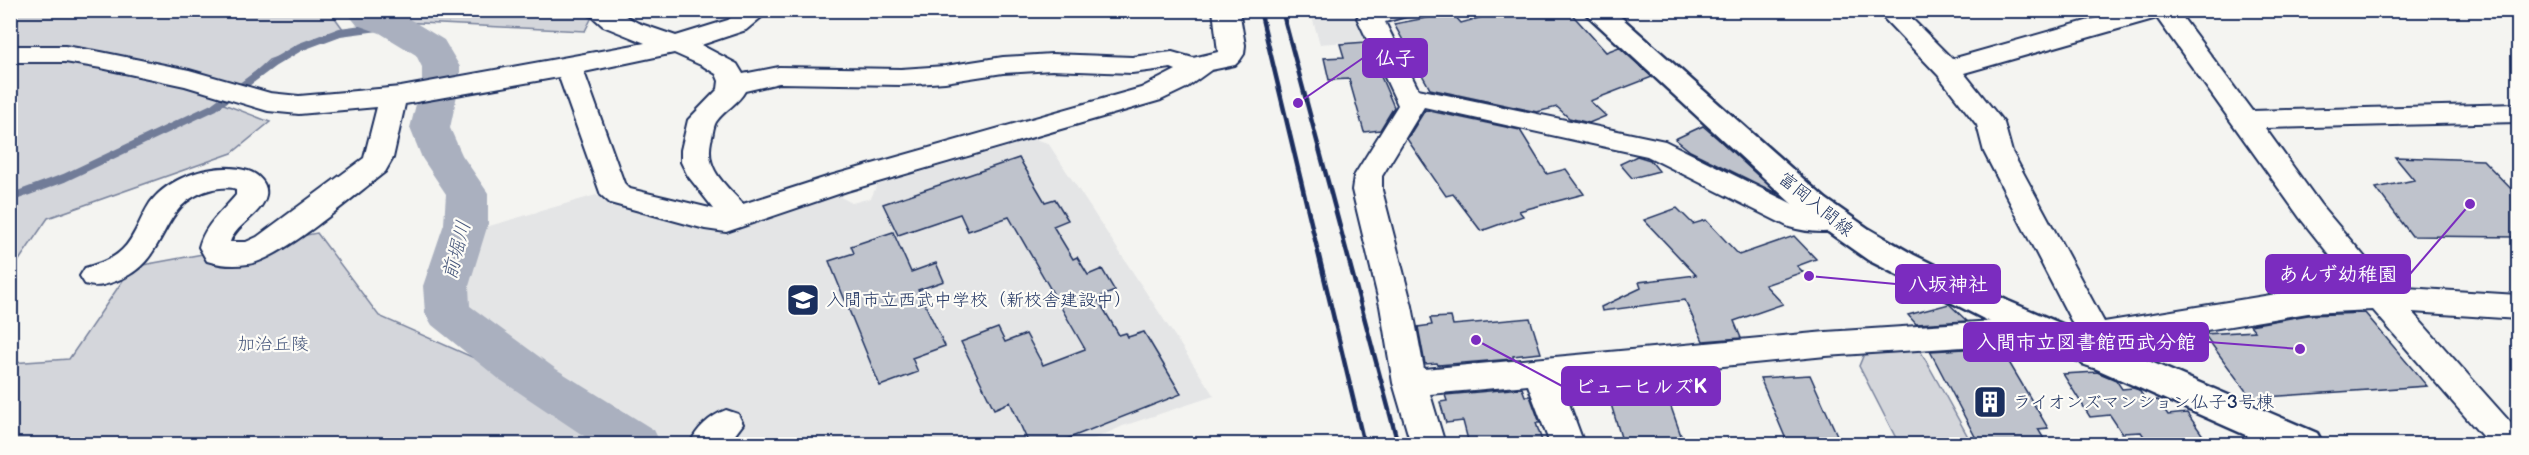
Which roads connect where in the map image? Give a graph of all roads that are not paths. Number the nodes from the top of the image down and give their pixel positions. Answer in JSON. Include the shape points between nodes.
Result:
{"nodes":[{"id":1,"x":597,"y":10,"type":"edge"},
{"id":2,"x":758,"y":10,"type":"edge"},
{"id":3,"x":1226,"y":10,"type":"edge"},
{"id":4,"x":1401,"y":10,"type":"edge"},
{"id":5,"x":1596,"y":10,"type":"edge"},
{"id":6,"x":1888,"y":10,"type":"edge"},
{"id":7,"x":2155,"y":10,"type":"edge"},
{"id":8,"x":2164,"y":10,"type":"edge"},
{"id":9,"x":676,"y":45,"type":"junction"},
{"id":10,"x":10,"y":54,"type":"edge"},
{"id":11,"x":569,"y":67,"type":"junction"},
{"id":12,"x":1196,"y":67,"type":"junction"},
{"id":13,"x":1947,"y":69,"type":"junction"},
{"id":14,"x":732,"y":85,"type":"junction"},
{"id":15,"x":1407,"y":95,"type":"junction"},
{"id":16,"x":397,"y":97,"type":"junction"},
{"id":17,"x":2518,"y":113,"type":"edge"},
{"id":18,"x":2243,"y":120,"type":"junction"},
{"id":19,"x":737,"y":217,"type":"junction"},
{"id":20,"x":1833,"y":222,"type":"junction"},
{"id":21,"x":96,"y":276,"type":"dead end"},
{"id":22,"x":2382,"y":298,"type":"junction"},
{"id":23,"x":2518,"y":307,"type":"edge"},
{"id":24,"x":2039,"y":330,"type":"junction"},
{"id":25,"x":2094,"y":346,"type":"junction"},
{"id":26,"x":1540,"y":370,"type":"junction"},
{"id":27,"x":1410,"y":383,"type":"junction"},
{"id":28,"x":1428,"y":444,"type":"edge"},
{"id":29,"x":1567,"y":444,"type":"edge"},
{"id":30,"x":2304,"y":444,"type":"edge"},
{"id":31,"x":2509,"y":444,"type":"edge"}],
"edges":[{"from":1,"to":9,"type":"street","via":[[632,31]]},
{"from":2,"to":9,"type":"street","via":[[737,25]]},
{"from":3,"to":12,"type":"street","via":[[1231,54]]},
{"from":4,"to":15,"type":"street","via":[[1370,18]]},
{"from":5,"to":20,"type":"main road","name":"富岡入間線"},
{"from":6,"to":13,"type":"street"},
{"from":7,"to":13,"type":"street"},
{"from":8,"to":18,"type":"street"},
{"from":9,"to":11,"type":"street"},
{"from":9,"to":14,"type":"street","via":[[704,54],[728,70]]},
{"from":10,"to":16,"type":"street","via":[[74,56],[189,78],[268,102],[299,105]]},
{"from":11,"to":16,"type":"street"},
{"from":11,"to":19,"type":"street","via":[[610,189],[620,196],[705,219]]},
{"from":12,"to":14,"type":"street","via":[[1172,60],[1132,65],[1031,63],[901,77],[779,75]]},
{"from":12,"to":19,"type":"street","via":[[1151,94],[840,183]]},
{"from":13,"to":25,"type":"street","via":[[1990,123],[1998,152]]},
{"from":14,"to":19,"type":"street","via":[[725,100],[702,120],[695,162]]},
{"from":15,"to":20,"type":"street","via":[[1655,148],[1800,220]]},
{"from":15,"to":27,"type":"street","via":[[1412,105],[1368,176],[1368,190]]},
{"from":16,"to":21,"type":"street","via":[[375,165],[268,245],[249,253],[218,253],[214,247],[219,231],[251,195],[250,185],[243,179],[221,178],[192,185],[169,199],[129,261]]},
{"from":17,"to":18,"type":"street"},
{"from":18,"to":22,"type":"street","via":[[2310,211]]},
{"from":20,"to":24,"type":"main road","name":"富岡入間線","via":[[1927,277]]},
{"from":22,"to":23,"type":"street"},
{"from":22,"to":25,"type":"street","via":[[2308,302]]},
{"from":22,"to":31,"type":"street"},
{"from":24,"to":25,"type":"main road","name":"富岡入間線"},
{"from":24,"to":26,"type":"street"},
{"from":25,"to":30,"type":"main road","name":"富岡入間線"},
{"from":26,"to":27,"type":"street"},
{"from":26,"to":29,"type":"street"},
{"from":27,"to":28,"type":"street"}]}
